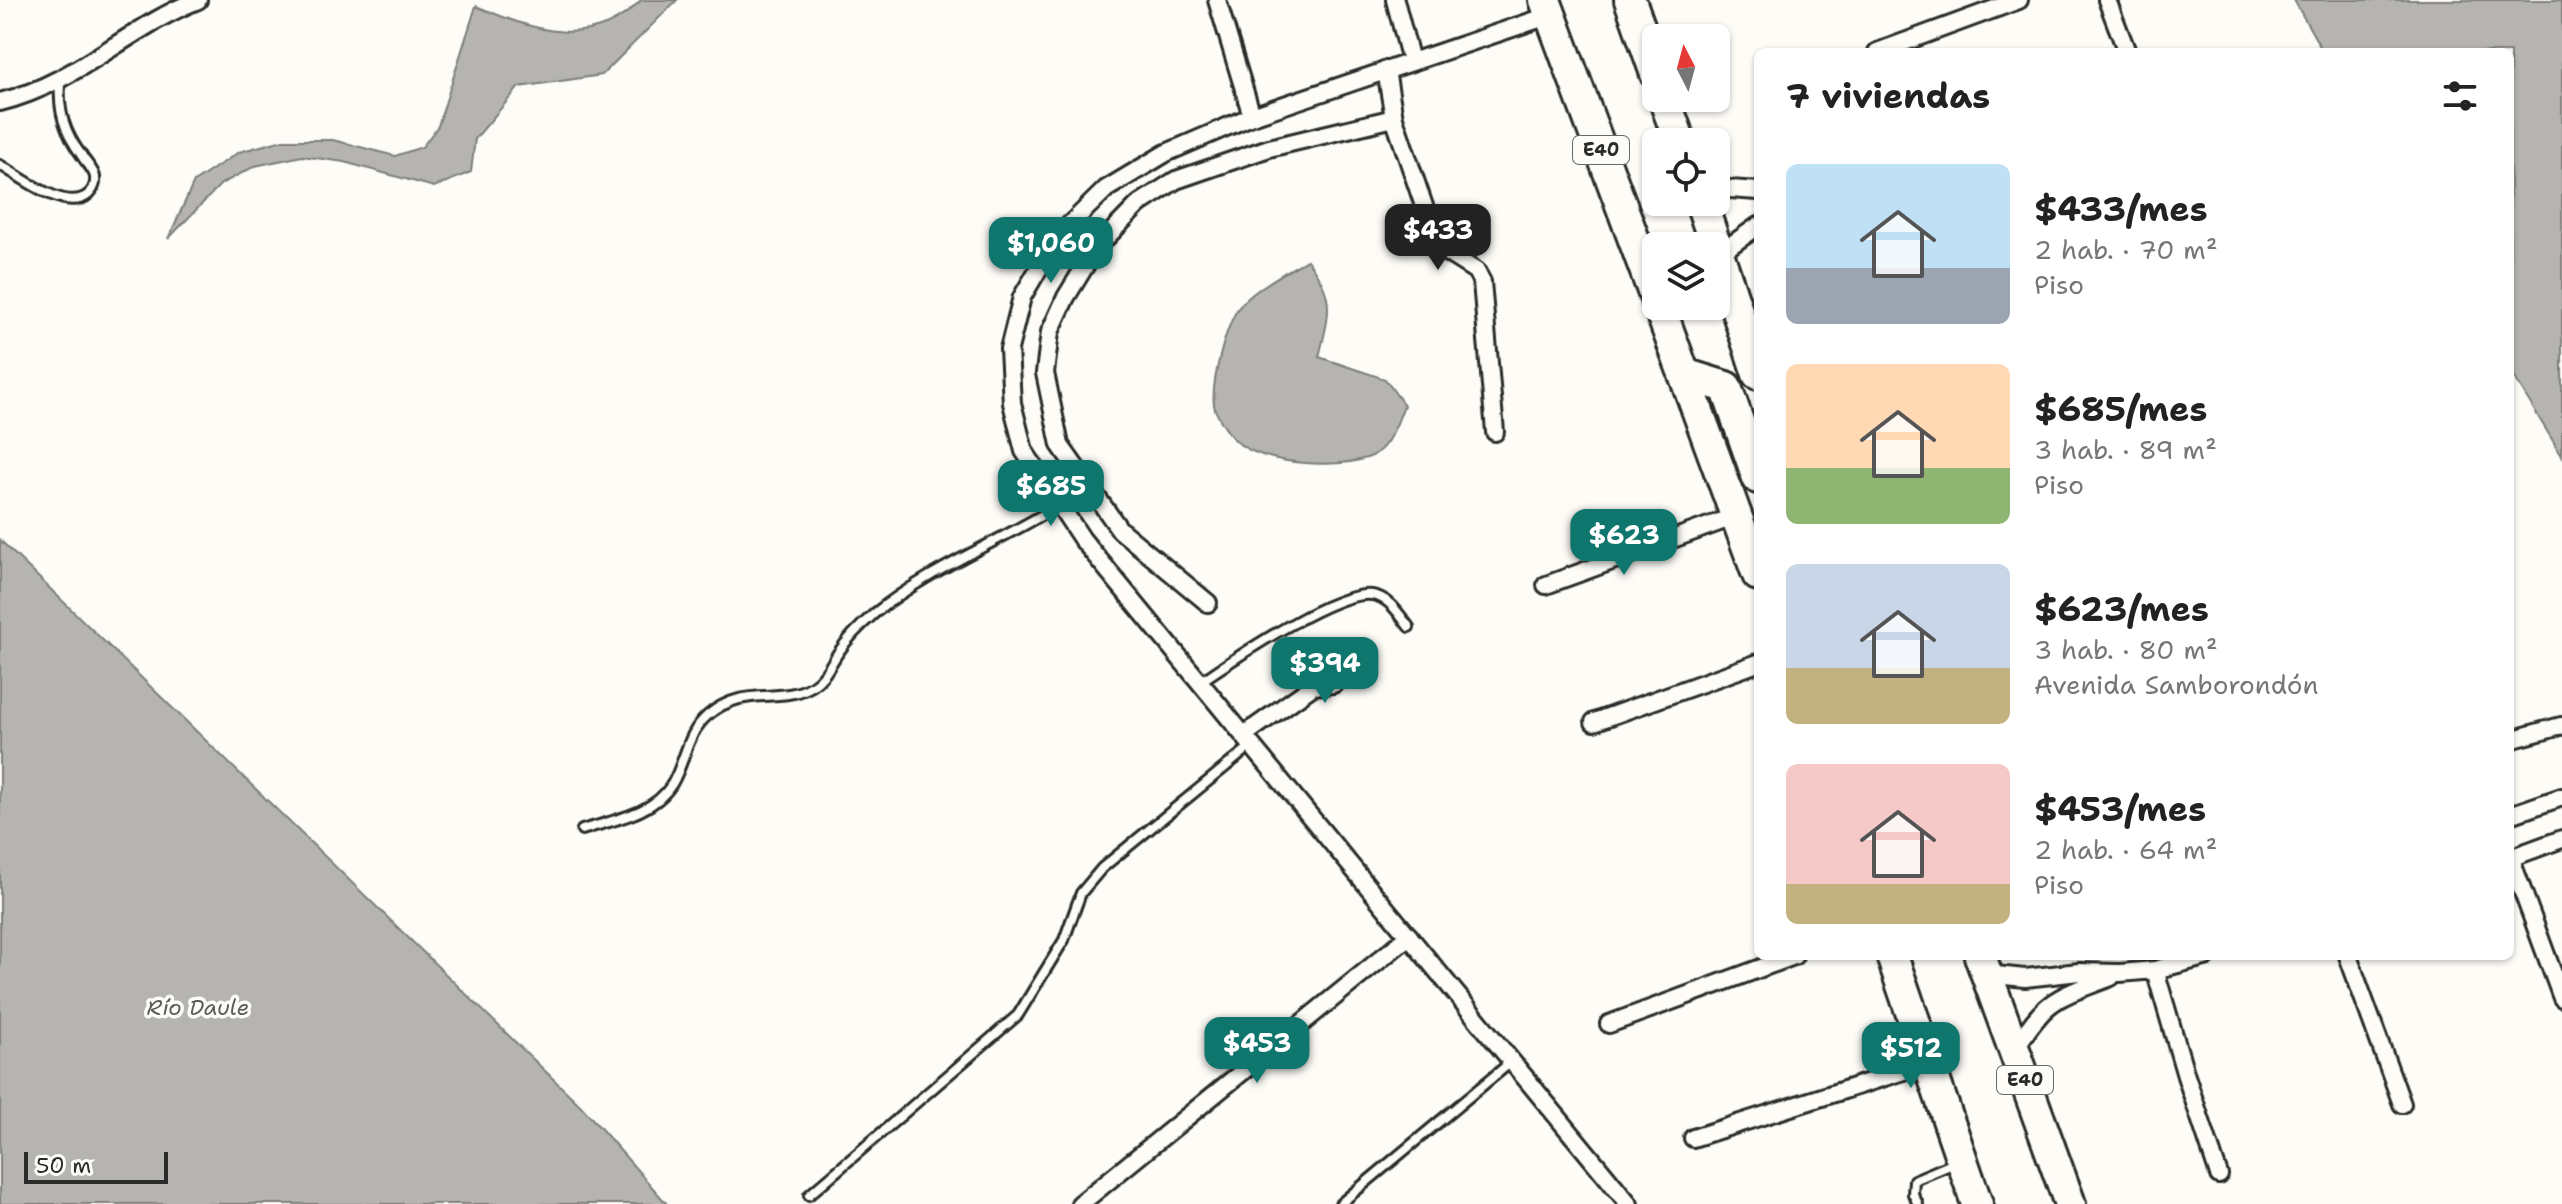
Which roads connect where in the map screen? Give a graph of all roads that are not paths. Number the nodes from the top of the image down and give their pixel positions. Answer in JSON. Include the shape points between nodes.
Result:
{"nodes":[{"id":1,"x":198,"y":0,"type":"edge"},
{"id":2,"x":1217,"y":0,"type":"edge"},
{"id":3,"x":1395,"y":0,"type":"edge"},
{"id":4,"x":1630,"y":0,"type":"edge"},
{"id":5,"x":2019,"y":0,"type":"edge"},
{"id":6,"x":2107,"y":0,"type":"edge"},
{"id":7,"x":1548,"y":8,"type":"edge"},
{"id":8,"x":1642,"y":34,"type":"edge"},
{"id":9,"x":1888,"y":48,"type":"edge"},
{"id":10,"x":2125,"y":48,"type":"edge"},
{"id":11,"x":1411,"y":61,"type":"junction"},
{"id":12,"x":1386,"y":70,"type":"junction"},
{"id":13,"x":60,"y":80,"type":"junction"},
{"id":14,"x":0,"y":102,"type":"edge"},
{"id":15,"x":1252,"y":116,"type":"junction"},
{"id":16,"x":1394,"y":118,"type":"junction"},
{"id":17,"x":0,"y":165,"type":"edge"},
{"id":18,"x":1730,"y":189,"type":"edge"},
{"id":19,"x":1754,"y":191,"type":"edge"},
{"id":20,"x":1754,"y":229,"type":"edge"},
{"id":21,"x":1730,"y":246,"type":"edge"},
{"id":22,"x":1642,"y":261,"type":"edge"},
{"id":23,"x":1730,"y":285,"type":"edge"},
{"id":24,"x":1664,"y":320,"type":"edge"},
{"id":25,"x":1754,"y":361,"type":"edge"},
{"id":26,"x":1684,"y":374,"type":"junction"},
{"id":27,"x":1495,"y":432,"type":"dead end"},
{"id":28,"x":1754,"y":467,"type":"edge"},
{"id":29,"x":1059,"y":505,"type":"junction"},
{"id":30,"x":1736,"y":516,"type":"junction"},
{"id":31,"x":1754,"y":564,"type":"edge"},
{"id":32,"x":1546,"y":585,"type":"dead end"},
{"id":33,"x":1208,"y":603,"type":"dead end"},
{"id":34,"x":1409,"y":627,"type":"dead end"},
{"id":35,"x":1370,"y":660,"type":"dead end"},
{"id":36,"x":1754,"y":664,"type":"edge"},
{"id":37,"x":1200,"y":682,"type":"junction"},
{"id":38,"x":1594,"y":722,"type":"dead end"},
{"id":39,"x":2561,"y":726,"type":"edge"},
{"id":40,"x":2514,"y":739,"type":"edge"},
{"id":41,"x":1248,"y":740,"type":"junction"},
{"id":42,"x":2562,"y":797,"type":"edge"},
{"id":43,"x":2514,"y":814,"type":"edge"},
{"id":44,"x":582,"y":830,"type":"dead end"},
{"id":45,"x":2562,"y":839,"type":"edge"},
{"id":46,"x":2514,"y":856,"type":"edge"},
{"id":47,"x":2514,"y":868,"type":"edge"},
{"id":48,"x":1409,"y":936,"type":"junction"},
{"id":49,"x":1783,"y":960,"type":"edge"},
{"id":50,"x":1893,"y":960,"type":"edge"},
{"id":51,"x":2193,"y":960,"type":"edge"},
{"id":52,"x":2349,"y":960,"type":"edge"},
{"id":53,"x":1983,"y":965,"type":"edge"},
{"id":54,"x":2155,"y":970,"type":"junction"},
{"id":55,"x":2120,"y":973,"type":"junction"},
{"id":56,"x":2561,"y":994,"type":"edge"},
{"id":57,"x":1609,"y":1024,"type":"dead end"},
{"id":58,"x":2014,"y":1050,"type":"junction"},
{"id":59,"x":1512,"y":1061,"type":"junction"},
{"id":60,"x":1929,"y":1063,"type":"junction"},
{"id":61,"x":2402,"y":1104,"type":"dead end"},
{"id":62,"x":1693,"y":1138,"type":"dead end"},
{"id":63,"x":1962,"y":1160,"type":"junction"},
{"id":64,"x":2219,"y":1175,"type":"dead end"},
{"id":65,"x":809,"y":1195,"type":"dead end"},
{"id":66,"x":1080,"y":1204,"type":"edge"},
{"id":67,"x":1340,"y":1204,"type":"edge"},
{"id":68,"x":1629,"y":1204,"type":"edge"},
{"id":69,"x":1918,"y":1204,"type":"edge"},
{"id":70,"x":1977,"y":1204,"type":"edge"},
{"id":71,"x":2070,"y":1204,"type":"edge"}],
"edges":[{"from":1,"to":13,"type":"street","via":[[168,12]]},
{"from":2,"to":15,"type":"street"},
{"from":3,"to":11,"type":"street"},
{"from":4,"to":8,"type":"highway"},
{"from":5,"to":9,"type":"street"},
{"from":6,"to":10,"type":"street"},
{"from":7,"to":11,"type":"street"},
{"from":7,"to":22,"type":"highway","number":"E40"},
{"from":11,"to":12,"type":"street"},
{"from":12,"to":15,"type":"street"},
{"from":12,"to":16,"type":"street"},
{"from":13,"to":14,"type":"street"},
{"from":13,"to":17,"type":"lane","via":[[65,132],[95,174],[95,187],[76,201],[60,200]]},
{"from":15,"to":29,"type":"street","via":[[1166,153],[1106,189],[1058,236],[1022,297],[1009,349],[1012,403],[1024,451]]},
{"from":16,"to":27,"type":"street","via":[[1438,247],[1476,271],[1482,282]]},
{"from":16,"to":33,"type":"street","via":[[1269,148],[1176,180],[1139,204],[1096,248],[1050,332],[1045,373],[1060,445],[1120,530]]},
{"from":18,"to":19,"type":"street"},
{"from":20,"to":21,"type":"street"},
{"from":23,"to":25,"type":"highway"},
{"from":24,"to":26,"type":"highway"},
{"from":26,"to":28,"type":"highway","via":[[1726,387]]},
{"from":26,"to":30,"type":"highway"},
{"from":29,"to":37,"type":"street"},
{"from":29,"to":44,"type":"lane","via":[[897,597],[851,635],[817,683],[804,690],[727,702],[687,741],[673,783],[650,807]]},
{"from":30,"to":31,"type":"highway"},
{"from":30,"to":32,"type":"street"},
{"from":34,"to":37,"type":"lane","via":[[1381,598],[1371,594],[1346,599],[1257,644]]},
{"from":35,"to":41,"type":"street","via":[[1333,684],[1313,686]]},
{"from":36,"to":38,"type":"street"},
{"from":37,"to":41,"type":"street"},
{"from":39,"to":40,"type":"street"},
{"from":41,"to":48,"type":"street"},
{"from":41,"to":65,"type":"lane","via":[[1102,868],[1081,893],[1064,940],[1018,1015]]},
{"from":42,"to":43,"type":"street"},
{"from":45,"to":46,"type":"street"},
{"from":47,"to":56,"type":"street"},
{"from":48,"to":59,"type":"street"},
{"from":48,"to":66,"type":"street"},
{"from":49,"to":57,"type":"street"},
{"from":50,"to":60,"type":"highway"},
{"from":51,"to":54,"type":"street"},
{"from":52,"to":61,"type":"street"},
{"from":53,"to":55,"type":"street","via":[[2025,978]]},
{"from":53,"to":58,"type":"highway","number":"E40"},
{"from":54,"to":55,"type":"street"},
{"from":54,"to":64,"type":"street"},
{"from":55,"to":58,"type":"street","via":[[2053,999]]},
{"from":58,"to":71,"type":"highway","number":"E40"},
{"from":59,"to":67,"type":"lane"},
{"from":59,"to":68,"type":"street"},
{"from":60,"to":62,"type":"street"},
{"from":60,"to":63,"type":"highway"},
{"from":63,"to":69,"type":"lane","via":[[1914,1180]]},
{"from":63,"to":70,"type":"highway"}]}
